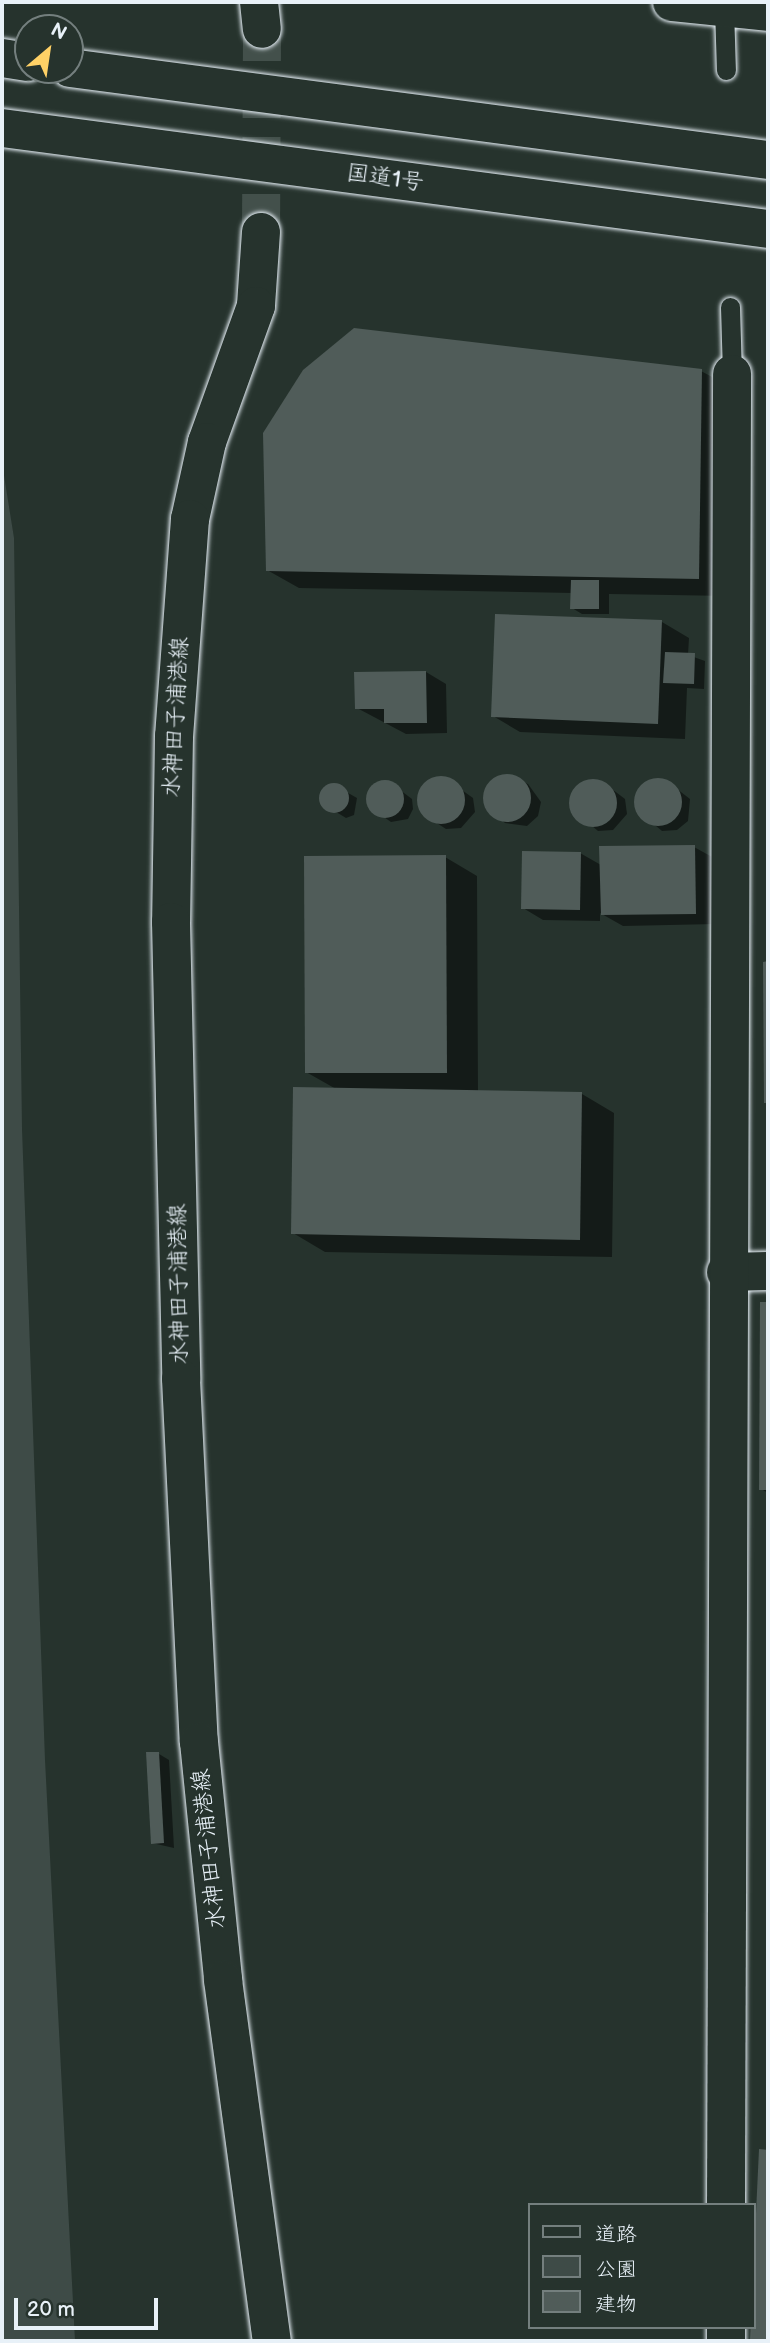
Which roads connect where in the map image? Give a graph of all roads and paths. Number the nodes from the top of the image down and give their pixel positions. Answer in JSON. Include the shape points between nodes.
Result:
{"nodes":[{"id":1,"x":672,"y":2,"type":"edge"},
{"id":2,"x":724,"y":5,"type":"edge"},
{"id":3,"x":768,"y":12,"type":"edge"},
{"id":4,"x":84,"y":70,"type":"edge"},
{"id":5,"x":726,"y":70,"type":"dead end"},
{"id":6,"x":6,"y":129,"type":"edge"},
{"id":7,"x":768,"y":160,"type":"edge"},
{"id":8,"x":768,"y":229,"type":"edge"},
{"id":9,"x":261,"y":232,"type":"tunnel mouth"},
{"id":10,"x":730,"y":307,"type":"dead end"},
{"id":11,"x":732,"y":374,"type":"joint"},
{"id":12,"x":768,"y":1271,"type":"edge"},
{"id":13,"x":726,"y":1272,"type":"junction"},
{"id":14,"x":726,"y":2203,"type":"edge"},
{"id":15,"x":272,"y":2341,"type":"edge"}],
"edges":[{"from":1,"to":2,"type":"main road"},
{"from":2,"to":3,"type":"main road"},
{"from":2,"to":5,"type":"lane"},
{"from":4,"to":7,"type":"main road"},
{"from":6,"to":8,"type":"main road","name":"国道1号"},
{"from":9,"to":15,"type":"main road","name":"水神田子浦港線","via":[[256,306],[207,442],[190,519],[174,736],[171,922],[181,1379],[199,1742],[223,1980]]},
{"from":10,"to":11,"type":"lane"},
{"from":11,"to":13,"type":"main road"},
{"from":12,"to":13,"type":"main road"},
{"from":13,"to":14,"type":"main road"}]}
